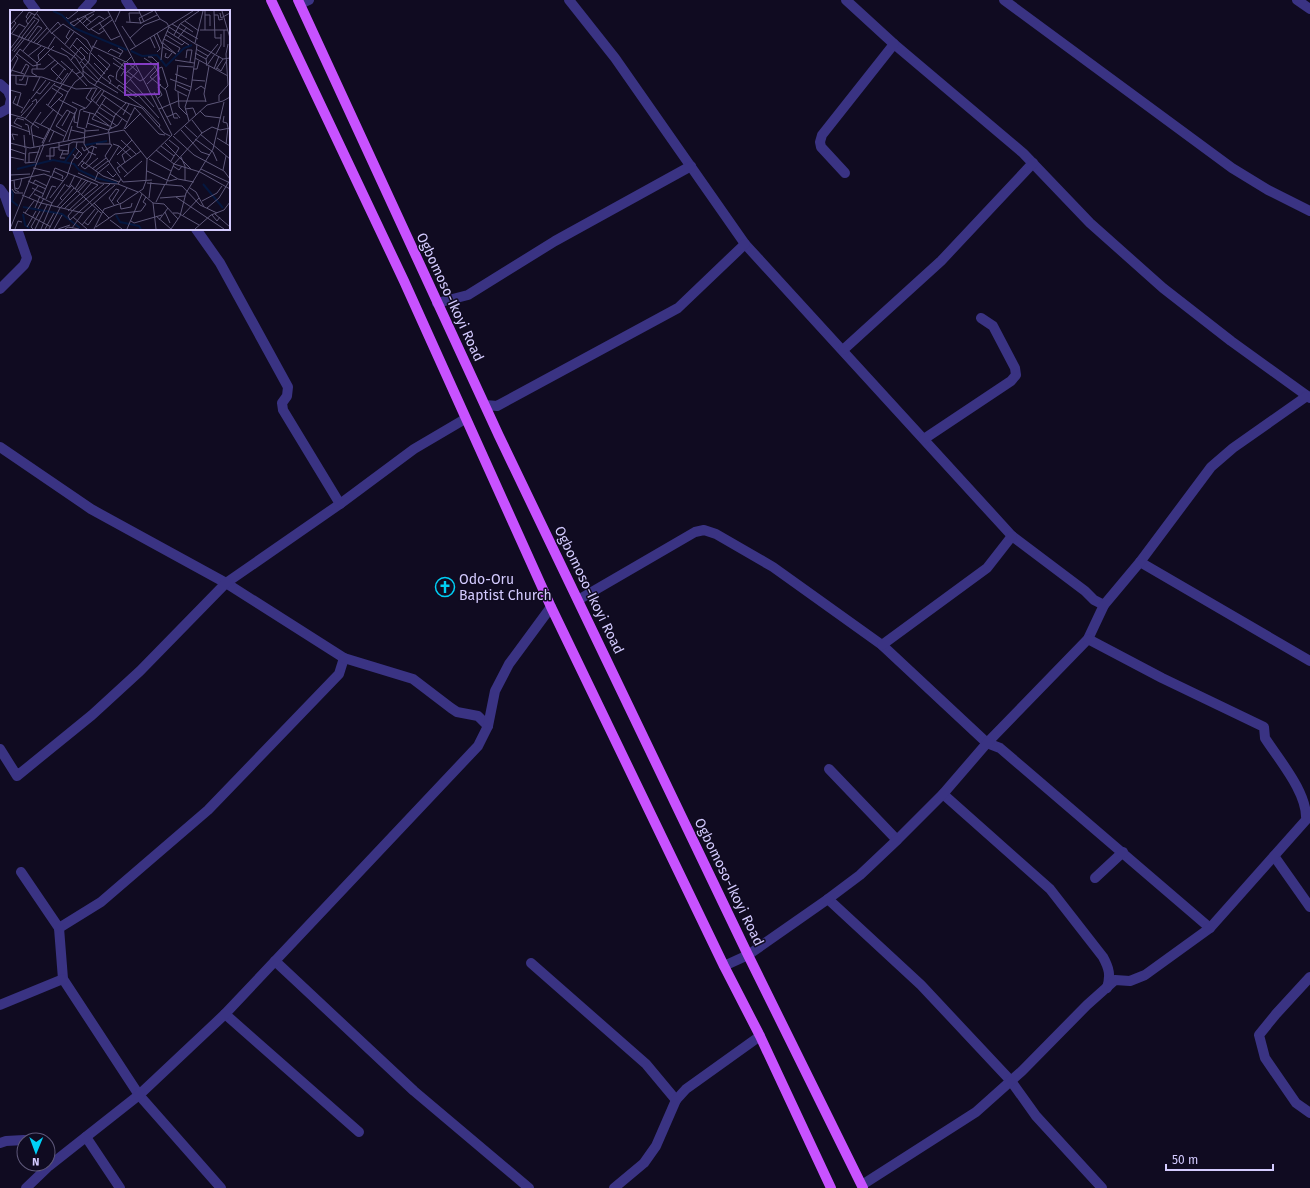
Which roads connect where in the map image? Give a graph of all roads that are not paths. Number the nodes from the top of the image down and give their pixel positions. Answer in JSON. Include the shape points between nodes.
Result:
{"nodes":[{"id":1,"x":28,"y":0,"type":"edge"},
{"id":2,"x":92,"y":0,"type":"edge"},
{"id":3,"x":126,"y":0,"type":"edge"},
{"id":4,"x":271,"y":0,"type":"edge"},
{"id":5,"x":569,"y":0,"type":"edge"},
{"id":6,"x":846,"y":0,"type":"edge"},
{"id":7,"x":1004,"y":0,"type":"edge"},
{"id":8,"x":1297,"y":0,"type":"edge"},
{"id":9,"x":302,"y":1,"type":"edge"},
{"id":10,"x":1310,"y":9,"type":"edge"},
{"id":11,"x":35,"y":10,"type":"edge"},
{"id":12,"x":83,"y":10,"type":"edge"},
{"id":13,"x":132,"y":10,"type":"edge"},
{"id":14,"x":894,"y":44,"type":"junction"},
{"id":15,"x":0,"y":84,"type":"edge"},
{"id":16,"x":10,"y":96,"type":"edge"},
{"id":17,"x":10,"y":103,"type":"edge"},
{"id":18,"x":0,"y":113,"type":"edge"},
{"id":19,"x":1033,"y":163,"type":"junction"},
{"id":20,"x":691,"y":166,"type":"junction"},
{"id":21,"x":845,"y":174,"type":"dead end"},
{"id":22,"x":0,"y":189,"type":"edge"},
{"id":23,"x":10,"y":210,"type":"edge"},
{"id":24,"x":1310,"y":210,"type":"edge"},
{"id":25,"x":17,"y":230,"type":"edge"},
{"id":26,"x":197,"y":230,"type":"edge"},
{"id":27,"x":744,"y":244,"type":"junction"},
{"id":28,"x":0,"y":289,"type":"edge"},
{"id":29,"x":437,"y":303,"type":"junction"},
{"id":30,"x":981,"y":318,"type":"dead end"},
{"id":31,"x":843,"y":350,"type":"junction"},
{"id":32,"x":1309,"y":397,"type":"edge"},
{"id":33,"x":485,"y":405,"type":"junction"},
{"id":34,"x":465,"y":419,"type":"junction"},
{"id":35,"x":924,"y":438,"type":"junction"},
{"id":36,"x":0,"y":447,"type":"edge"},
{"id":37,"x":340,"y":504,"type":"junction"},
{"id":38,"x":1012,"y":536,"type":"junction"},
{"id":39,"x":1140,"y":562,"type":"junction"},
{"id":40,"x":226,"y":583,"type":"junction"},
{"id":41,"x":578,"y":600,"type":"junction"},
{"id":42,"x":1104,"y":606,"type":"junction"},
{"id":43,"x":551,"y":608,"type":"junction"},
{"id":44,"x":1088,"y":639,"type":"junction"},
{"id":45,"x":882,"y":645,"type":"junction"},
{"id":46,"x":344,"y":658,"type":"junction"},
{"id":47,"x":1310,"y":661,"type":"edge"},
{"id":48,"x":488,"y":726,"type":"junction"},
{"id":49,"x":987,"y":744,"type":"junction"},
{"id":50,"x":0,"y":749,"type":"edge"},
{"id":51,"x":829,"y":769,"type":"dead end"},
{"id":52,"x":943,"y":794,"type":"junction"},
{"id":53,"x":897,"y":840,"type":"junction"},
{"id":54,"x":1123,"y":852,"type":"junction"},
{"id":55,"x":1274,"y":856,"type":"junction"},
{"id":56,"x":21,"y":872,"type":"dead end"},
{"id":57,"x":1094,"y":878,"type":"dead end"},
{"id":58,"x":828,"y":899,"type":"junction"},
{"id":59,"x":1310,"y":907,"type":"edge"},
{"id":60,"x":59,"y":928,"type":"junction"},
{"id":61,"x":1210,"y":928,"type":"junction"},
{"id":62,"x":748,"y":955,"type":"junction"},
{"id":63,"x":276,"y":960,"type":"junction"},
{"id":64,"x":531,"y":963,"type":"dead end"},
{"id":65,"x":724,"y":966,"type":"junction"},
{"id":66,"x":1310,"y":977,"type":"edge"},
{"id":67,"x":63,"y":979,"type":"junction"},
{"id":68,"x":1107,"y":988,"type":"junction"},
{"id":69,"x":0,"y":1005,"type":"edge"},
{"id":70,"x":225,"y":1014,"type":"junction"},
{"id":71,"x":760,"y":1036,"type":"junction"},
{"id":72,"x":1011,"y":1081,"type":"junction"},
{"id":73,"x":139,"y":1095,"type":"junction"},
{"id":74,"x":676,"y":1100,"type":"junction"},
{"id":75,"x":1310,"y":1114,"type":"edge"},
{"id":76,"x":359,"y":1132,"type":"dead end"},
{"id":77,"x":86,"y":1137,"type":"junction"},
{"id":78,"x":16,"y":1140,"type":"edge"},
{"id":79,"x":0,"y":1143,"type":"edge"},
{"id":80,"x":56,"y":1159,"type":"edge"},
{"id":81,"x":41,"y":1172,"type":"edge"},
{"id":82,"x":863,"y":1187,"type":"edge"},
{"id":83,"x":26,"y":1188,"type":"edge"},
{"id":84,"x":120,"y":1188,"type":"edge"},
{"id":85,"x":221,"y":1188,"type":"edge"},
{"id":86,"x":529,"y":1188,"type":"edge"},
{"id":87,"x":614,"y":1188,"type":"edge"},
{"id":88,"x":831,"y":1188,"type":"edge"},
{"id":89,"x":1102,"y":1188,"type":"edge"}],
"edges":[{"from":1,"to":11,"type":"street"},
{"from":2,"to":12,"type":"street"},
{"from":3,"to":13,"type":"street"},
{"from":4,"to":34,"type":"main road"},
{"from":5,"to":20,"type":"street","via":[[615,58]]},
{"from":6,"to":14,"type":"street"},
{"from":7,"to":24,"type":"street","via":[[1232,168],[1268,190]]},
{"from":8,"to":10,"type":"street"},
{"from":9,"to":29,"type":"main road","name":"Ogbomoso-Ikoyi Road"},
{"from":14,"to":19,"type":"street"},
{"from":14,"to":21,"type":"street","via":[[822,136],[821,147]]},
{"from":15,"to":16,"type":"street"},
{"from":17,"to":18,"type":"street","via":[[9,108]]},
{"from":19,"to":31,"type":"street","via":[[941,261]]},
{"from":19,"to":32,"type":"street","via":[[1090,223],[1163,288]]},
{"from":20,"to":27,"type":"street"},
{"from":20,"to":29,"type":"street","via":[[554,241],[468,295]]},
{"from":22,"to":23,"type":"street"},
{"from":25,"to":28,"type":"street","via":[[27,258],[24,265]]},
{"from":26,"to":37,"type":"street","via":[[220,263],[288,387],[287,396],[282,403],[283,410]]},
{"from":27,"to":31,"type":"street"},
{"from":27,"to":33,"type":"street","via":[[678,308],[497,406]]},
{"from":29,"to":33,"type":"main road","name":"Ogbomoso-Ikoyi Road"},
{"from":30,"to":35,"type":"street","via":[[993,326],[1015,368],[1016,375]]},
{"from":31,"to":35,"type":"street"},
{"from":32,"to":39,"type":"street","via":[[1233,448],[1211,467]]},
{"from":33,"to":41,"type":"main road","name":"Ogbomoso-Ikoyi Road"},
{"from":34,"to":37,"type":"street","via":[[414,449]]},
{"from":34,"to":43,"type":"main road"},
{"from":35,"to":38,"type":"street"},
{"from":36,"to":40,"type":"street","via":[[91,509]]},
{"from":37,"to":40,"type":"street"},
{"from":38,"to":42,"type":"street"},
{"from":38,"to":45,"type":"street","via":[[987,568]]},
{"from":39,"to":42,"type":"street"},
{"from":39,"to":47,"type":"street"},
{"from":40,"to":46,"type":"street"},
{"from":40,"to":50,"type":"street","via":[[92,716],[17,776]]},
{"from":41,"to":45,"type":"street","via":[[695,532],[704,530],[716,534],[773,567]]},
{"from":41,"to":62,"type":"main road","name":"Ogbomoso-Ikoyi Road"},
{"from":42,"to":44,"type":"street"},
{"from":43,"to":48,"type":"street","via":[[508,664],[495,691]]},
{"from":43,"to":65,"type":"main road"},
{"from":44,"to":49,"type":"street"},
{"from":44,"to":55,"type":"street","via":[[1264,727],[1265,738],[1302,797],[1306,810],[1306,820]]},
{"from":45,"to":49,"type":"street"},
{"from":46,"to":48,"type":"street","via":[[413,679],[451,708],[478,716]]},
{"from":46,"to":60,"type":"street","via":[[340,674],[208,810],[101,902]]},
{"from":48,"to":63,"type":"street","via":[[478,746]]},
{"from":49,"to":52,"type":"street"},
{"from":49,"to":54,"type":"street","via":[[1000,748]]},
{"from":51,"to":53,"type":"street"},
{"from":52,"to":53,"type":"street"},
{"from":52,"to":68,"type":"street","via":[[1050,889],[1103,957],[1109,969]]},
{"from":53,"to":58,"type":"street","via":[[860,875]]},
{"from":54,"to":57,"type":"street"},
{"from":54,"to":61,"type":"street"},
{"from":55,"to":59,"type":"street"},
{"from":55,"to":61,"type":"street"},
{"from":56,"to":60,"type":"street"},
{"from":58,"to":62,"type":"street"},
{"from":58,"to":72,"type":"street","via":[[921,985]]},
{"from":60,"to":67,"type":"street"},
{"from":61,"to":68,"type":"street","via":[[1145,975],[1130,981],[1116,980]]},
{"from":62,"to":65,"type":"street"},
{"from":62,"to":82,"type":"main road","name":"Ogbomoso-Ikoyi Road"},
{"from":63,"to":70,"type":"street"},
{"from":63,"to":86,"type":"street","via":[[414,1091]]},
{"from":64,"to":74,"type":"street","via":[[646,1064]]},
{"from":65,"to":71,"type":"main road"},
{"from":66,"to":75,"type":"street","via":[[1259,1035],[1265,1058],[1296,1103]]},
{"from":67,"to":69,"type":"street"},
{"from":67,"to":73,"type":"street"},
{"from":68,"to":72,"type":"street"},
{"from":70,"to":73,"type":"street"},
{"from":70,"to":76,"type":"street"},
{"from":71,"to":74,"type":"street","via":[[686,1089]]},
{"from":71,"to":88,"type":"main road"},
{"from":72,"to":82,"type":"street","via":[[976,1112]]},
{"from":72,"to":89,"type":"street","via":[[1036,1116]]},
{"from":73,"to":77,"type":"street"},
{"from":73,"to":85,"type":"street"},
{"from":74,"to":87,"type":"street","via":[[656,1146],[644,1163]]},
{"from":77,"to":80,"type":"street"},
{"from":77,"to":84,"type":"street"},
{"from":78,"to":79,"type":"street"},
{"from":81,"to":83,"type":"street"}]}
